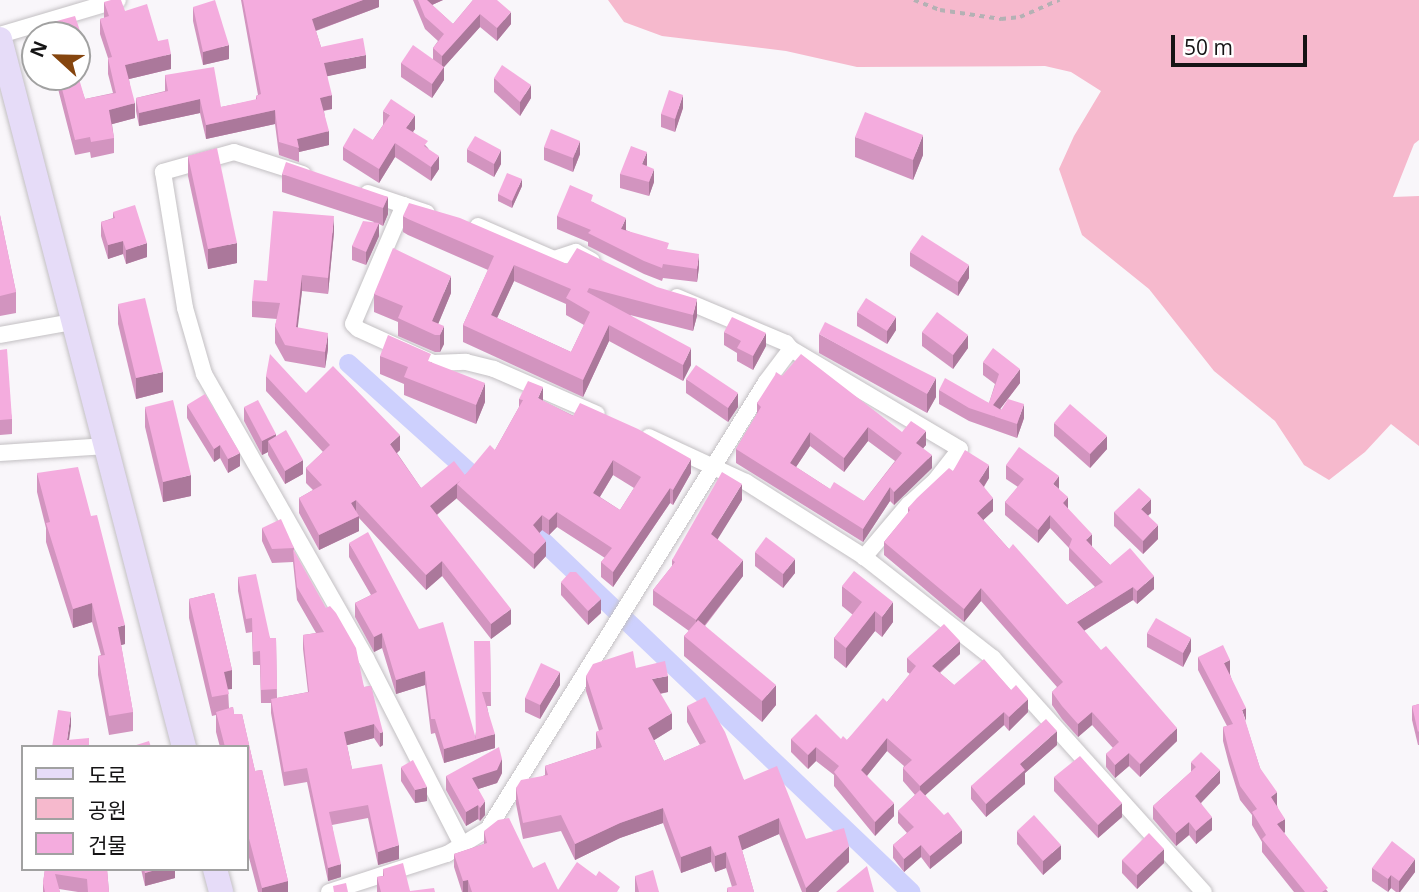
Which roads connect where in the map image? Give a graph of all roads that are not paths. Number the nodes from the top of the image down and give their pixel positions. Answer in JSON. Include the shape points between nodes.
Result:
{"nodes":[{"id":1,"x":118,"y":0,"type":"edge"},
{"id":2,"x":0,"y":37,"type":"edge"},
{"id":3,"x":322,"y":180,"type":"edge"},
{"id":4,"x":346,"y":187,"type":"edge"},
{"id":5,"x":404,"y":205,"type":"junction"},
{"id":6,"x":610,"y":270,"type":"edge"},
{"id":7,"x":667,"y":293,"type":"edge"},
{"id":8,"x":72,"y":322,"type":"junction"},
{"id":9,"x":0,"y":335,"type":"edge"},
{"id":10,"x":792,"y":349,"type":"junction"},
{"id":11,"x":107,"y":446,"type":"junction"},
{"id":12,"x":0,"y":453,"type":"edge"},
{"id":13,"x":714,"y":466,"type":"junction"},
{"id":14,"x":864,"y":557,"type":"junction"},
{"id":15,"x":183,"y":745,"type":"edge"},
{"id":16,"x":461,"y":844,"type":"junction"},
{"id":17,"x":216,"y":871,"type":"edge"},
{"id":18,"x":221,"y":892,"type":"edge"},
{"id":19,"x":329,"y":892,"type":"edge"},
{"id":20,"x":1204,"y":892,"type":"edge"}],
"edges":[{"from":1,"to":2,"type":"street"},
{"from":2,"to":8,"type":"main road"},
{"from":3,"to":16,"type":"street","via":[[234,152],[163,172],[185,308],[204,374],[366,658]]},
{"from":4,"to":5,"type":"street"},
{"from":5,"to":6,"type":"street","via":[[453,222],[470,222],[554,259],[576,252]]},
{"from":5,"to":13,"type":"street","via":[[353,324],[433,363],[466,362],[494,369]]},
{"from":7,"to":10,"type":"street"},
{"from":8,"to":9,"type":"street"},
{"from":8,"to":11,"type":"main road"},
{"from":10,"to":13,"type":"street"},
{"from":10,"to":14,"type":"street","via":[[960,449]]},
{"from":11,"to":12,"type":"street"},
{"from":11,"to":15,"type":"main road"},
{"from":13,"to":14,"type":"street"},
{"from":13,"to":16,"type":"street","via":[[488,829]]},
{"from":14,"to":20,"type":"street","via":[[993,658]]},
{"from":16,"to":19,"type":"street","via":[[447,854]]},
{"from":17,"to":18,"type":"main road"}]}
